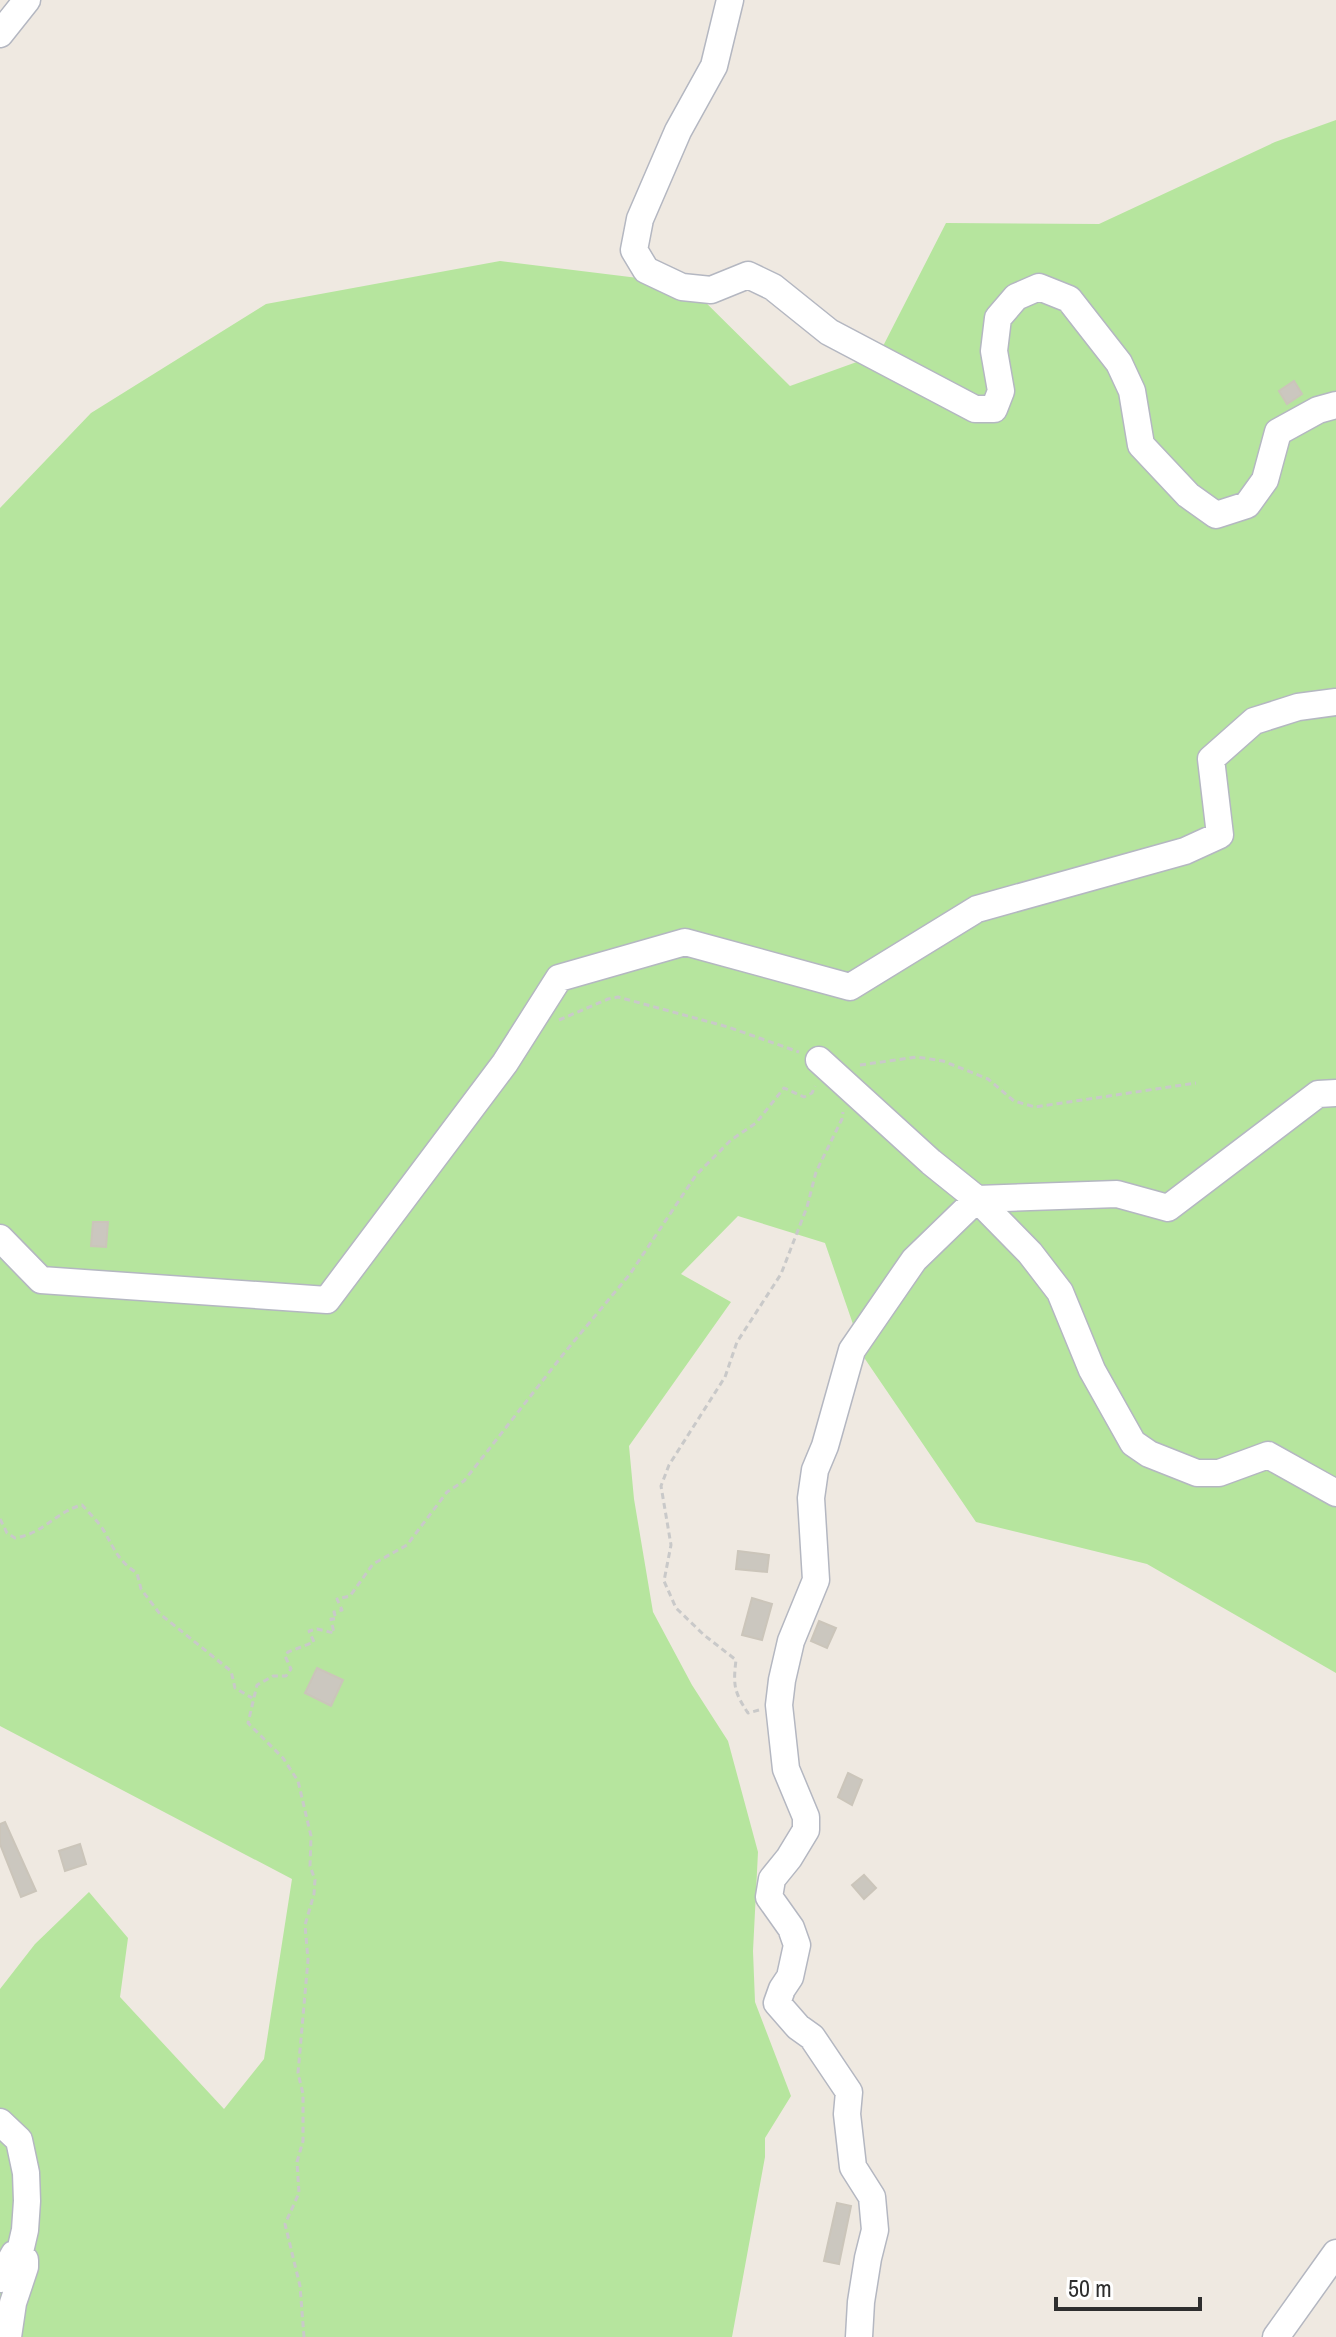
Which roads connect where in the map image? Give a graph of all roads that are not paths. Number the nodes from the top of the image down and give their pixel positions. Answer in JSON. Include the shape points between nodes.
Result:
{"nodes":[{"id":1,"x":27,"y":0,"type":"edge"},
{"id":2,"x":730,"y":0,"type":"edge"},
{"id":3,"x":0,"y":34,"type":"edge"},
{"id":4,"x":1336,"y":405,"type":"edge"},
{"id":5,"x":1336,"y":702,"type":"edge"},
{"id":6,"x":819,"y":1060,"type":"road end"},
{"id":7,"x":1336,"y":1093,"type":"edge"},
{"id":8,"x":977,"y":1199,"type":"junction"},
{"id":9,"x":0,"y":1238,"type":"edge"},
{"id":10,"x":1324,"y":1479,"type":"edge"},
{"id":11,"x":1336,"y":1493,"type":"edge"},
{"id":12,"x":0,"y":2122,"type":"edge"},
{"id":13,"x":1336,"y":2253,"type":"edge"},
{"id":14,"x":19,"y":2256,"type":"junction"},
{"id":15,"x":0,"y":2279,"type":"edge"},
{"id":16,"x":8,"y":2337,"type":"edge"},
{"id":17,"x":859,"y":2337,"type":"edge"},
{"id":18,"x":1276,"y":2337,"type":"edge"}],
"edges":[{"from":1,"to":3,"type":"street"},
{"from":2,"to":4,"type":"street","via":[[714,66],[678,131],[640,219],[634,250],[646,270],[682,287],[711,290],[748,275],[773,287],[829,332],[975,409],[994,409],[1001,391],[994,351],[998,318],[1016,297],[1039,287],[1069,299],[1119,363],[1132,391],[1141,445],[1188,495],[1216,515],[1247,505],[1265,480],[1278,432]]},
{"from":5,"to":9,"type":"street","via":[[1254,721],[1211,759],[1220,835],[1185,851],[977,909],[850,987],[685,942],[559,978],[505,1063],[327,1300],[41,1280]]},
{"from":6,"to":8,"type":"street"},
{"from":7,"to":8,"type":"street","via":[[1318,1094],[1168,1208],[1117,1194]]},
{"from":8,"to":10,"type":"street","via":[[1060,1292],[1092,1370],[1133,1443],[1197,1473],[1219,1473],[1268,1455]]},
{"from":8,"to":17,"type":"street","via":[[914,1260],[852,1350],[815,1470],[811,1498],[816,1580],[791,1641],[779,1705],[786,1769],[806,1817],[806,1830],[772,1879],[769,1897],[797,1945],[777,2003],[812,2037],[849,2092],[853,2167],[872,2197],[875,2230]]},
{"from":10,"to":11,"type":"street"},
{"from":12,"to":14,"type":"street","via":[[19,2140],[26,2173]]},
{"from":13,"to":18,"type":"street"},
{"from":14,"to":15,"type":"street","via":[[14,2254]]},
{"from":14,"to":16,"type":"street","via":[[25,2267]]}]}
